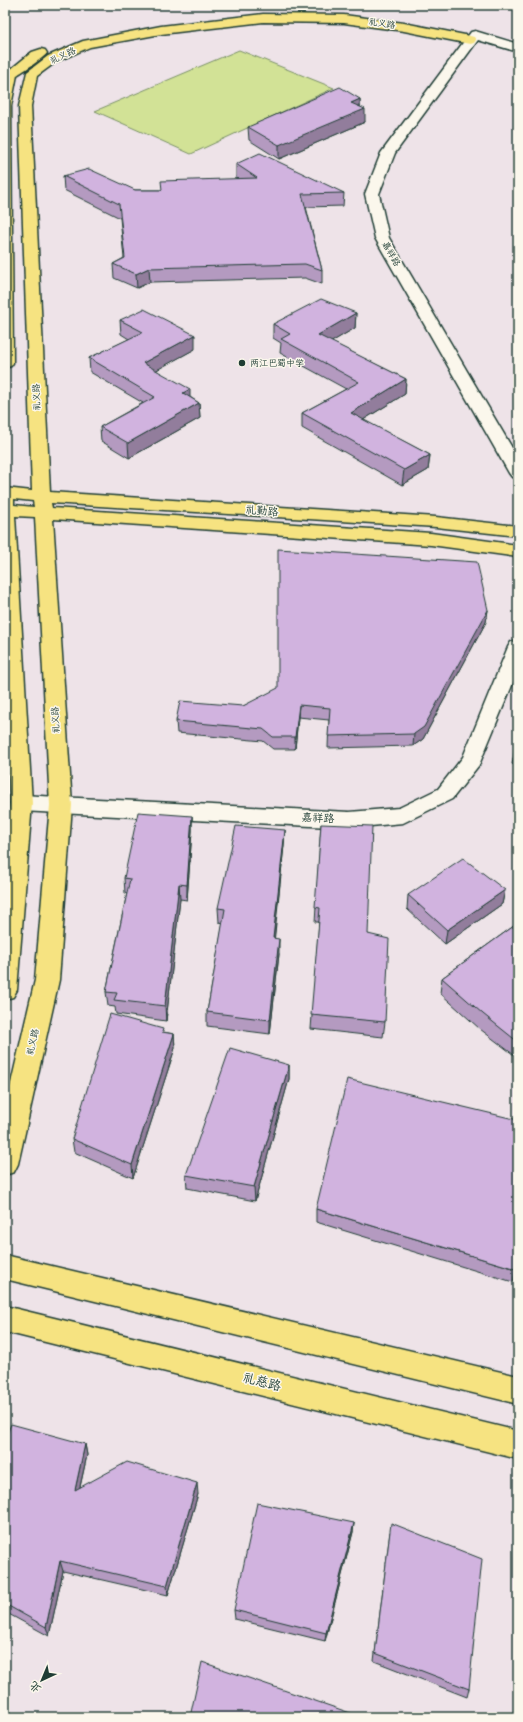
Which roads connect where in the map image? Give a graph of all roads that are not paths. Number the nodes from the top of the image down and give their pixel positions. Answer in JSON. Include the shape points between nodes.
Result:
{"nodes":[{"id":1,"x":473,"y":37,"type":"junction"},
{"id":2,"x":518,"y":48,"type":"edge"},
{"id":3,"x":518,"y":56,"type":"edge"},
{"id":4,"x":5,"y":363,"type":"edge"},
{"id":5,"x":518,"y":473,"type":"edge"},
{"id":6,"x":5,"y":502,"type":"edge"},
{"id":7,"x":42,"y":505,"type":"junction"},
{"id":8,"x":518,"y":531,"type":"edge"},
{"id":9,"x":518,"y":551,"type":"edge"},
{"id":10,"x":518,"y":646,"type":"edge"},
{"id":11,"x":21,"y":803,"type":"junction"},
{"id":12,"x":61,"y":805,"type":"junction"},
{"id":13,"x":5,"y":990,"type":"edge"},
{"id":14,"x":5,"y":1164,"type":"edge"},
{"id":15,"x":5,"y":1267,"type":"edge"},
{"id":16,"x":5,"y":1319,"type":"edge"},
{"id":17,"x":518,"y":1390,"type":"edge"},
{"id":18,"x":518,"y":1445,"type":"edge"}],
"edges":[{"from":1,"to":2,"type":"street"},
{"from":1,"to":3,"type":"street"},
{"from":1,"to":4,"type":"main road","name":"礼义路","via":[[407,21],[338,11],[251,12],[156,23],[78,38],[36,55],[12,74],[5,106]]},
{"from":1,"to":5,"type":"street","name":"嘉祥路","via":[[388,153],[372,194],[382,238]]},
{"from":1,"to":7,"type":"main road","name":"礼义路","via":[[344,19],[263,18],[161,30],[87,44],[52,59],[31,75],[26,106]]},
{"from":6,"to":7,"type":"main road","name":"礼勤路"},
{"from":6,"to":11,"type":"main road"},
{"from":7,"to":8,"type":"main road","name":"礼勤路","via":[[436,522]]},
{"from":7,"to":9,"type":"main road","name":"礼勤路","via":[[431,539]]},
{"from":7,"to":12,"type":"main road","name":"礼义路"},
{"from":10,"to":12,"type":"street","name":"嘉祥路","via":[[472,760],[445,794],[403,815],[349,820]]},
{"from":11,"to":12,"type":"street","name":"嘉祥路"},
{"from":11,"to":13,"type":"main road"},
{"from":12,"to":14,"type":"main road","name":"礼义路","via":[[47,980]]},
{"from":15,"to":17,"type":"main road"},
{"from":16,"to":18,"type":"main road","name":"礼慈路"}]}
